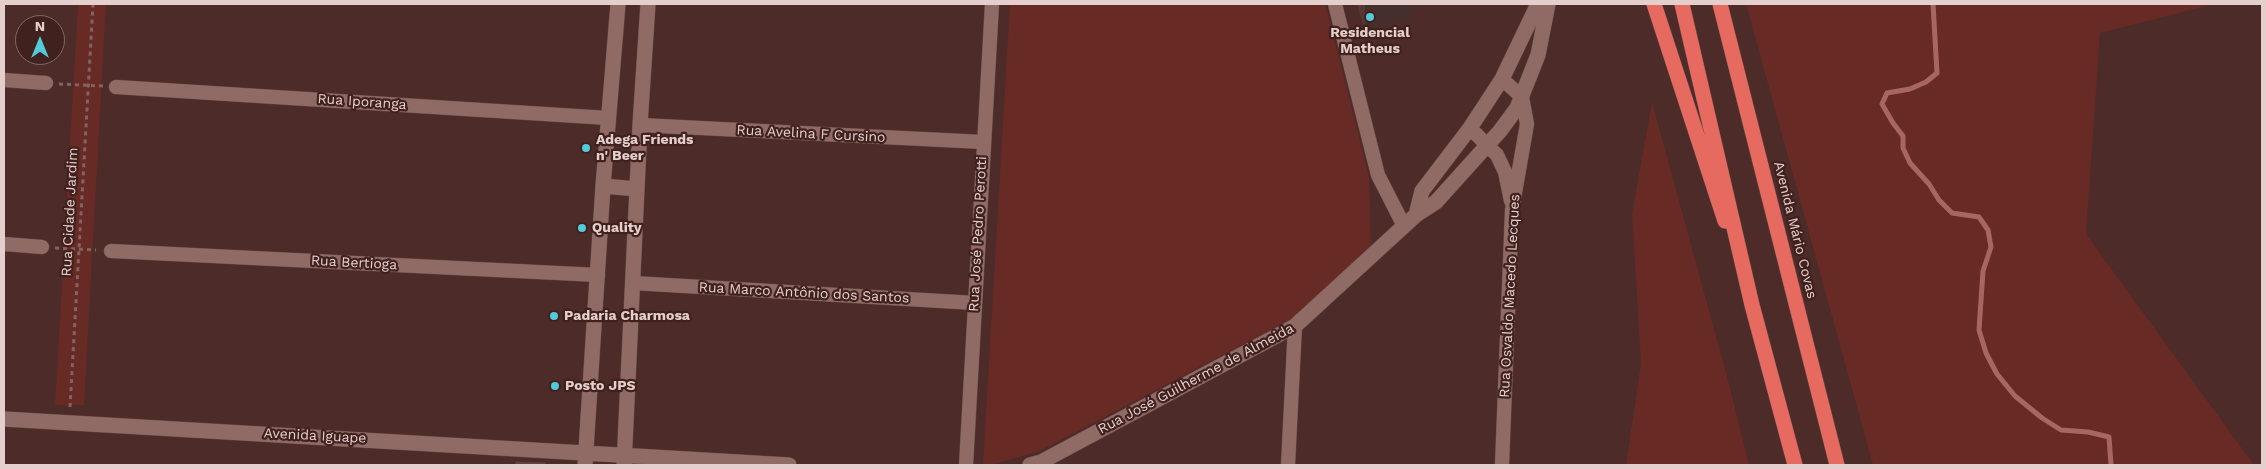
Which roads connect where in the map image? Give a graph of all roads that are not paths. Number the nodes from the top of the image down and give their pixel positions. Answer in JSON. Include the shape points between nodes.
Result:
{"nodes":[{"id":1,"x":618,"y":4,"type":"edge"},
{"id":2,"x":648,"y":4,"type":"edge"},
{"id":3,"x":992,"y":4,"type":"edge"},
{"id":4,"x":1335,"y":4,"type":"edge"},
{"id":5,"x":1538,"y":4,"type":"edge"},
{"id":6,"x":1548,"y":4,"type":"edge"},
{"id":7,"x":1654,"y":4,"type":"edge"},
{"id":8,"x":1682,"y":4,"type":"edge"},
{"id":9,"x":1720,"y":4,"type":"edge"},
{"id":10,"x":1502,"y":79,"type":"junction"},
{"id":11,"x":4,"y":80,"type":"edge"},
{"id":12,"x":46,"y":83,"type":"road end"},
{"id":13,"x":116,"y":87,"type":"road end"},
{"id":14,"x":1522,"y":97,"type":"junction"},
{"id":15,"x":608,"y":118,"type":"junction"},
{"id":16,"x":640,"y":125,"type":"junction"},
{"id":17,"x":1470,"y":128,"type":"junction"},
{"id":18,"x":983,"y":142,"type":"junction"},
{"id":19,"x":1488,"y":144,"type":"junction"},
{"id":20,"x":603,"y":186,"type":"junction"},
{"id":21,"x":637,"y":189,"type":"junction"},
{"id":22,"x":1512,"y":210,"type":"junction"},
{"id":23,"x":1416,"y":215,"type":"junction"},
{"id":24,"x":1404,"y":226,"type":"junction"},
{"id":25,"x":4,"y":244,"type":"edge"},
{"id":26,"x":42,"y":247,"type":"road end"},
{"id":27,"x":111,"y":251,"type":"road end"},
{"id":28,"x":598,"y":275,"type":"junction"},
{"id":29,"x":633,"y":283,"type":"junction"},
{"id":30,"x":975,"y":303,"type":"junction"},
{"id":31,"x":1752,"y":304,"type":"junction"},
{"id":32,"x":1295,"y":326,"type":"junction"},
{"id":33,"x":4,"y":418,"type":"edge"},
{"id":34,"x":586,"y":459,"type":"edge"},
{"id":35,"x":625,"y":460,"type":"edge"},
{"id":36,"x":1037,"y":464,"type":"edge"},
{"id":37,"x":789,"y":465,"type":"edge"},
{"id":38,"x":966,"y":465,"type":"edge"},
{"id":39,"x":1288,"y":465,"type":"edge"},
{"id":40,"x":1502,"y":465,"type":"edge"},
{"id":41,"x":1794,"y":465,"type":"edge"},
{"id":42,"x":1837,"y":465,"type":"edge"}],
"edges":[{"from":1,"to":15,"type":"street"},
{"from":2,"to":16,"type":"street"},
{"from":3,"to":18,"type":"street","name":"Rua José Pedro Perotti"},
{"from":4,"to":24,"type":"street","via":[[1378,175]]},
{"from":5,"to":10,"type":"street"},
{"from":6,"to":14,"type":"street","name":"Rua José Guilherme de Almeida","via":[[1538,55]]},
{"from":7,"to":31,"type":"highway"},
{"from":8,"to":31,"type":"highway"},
{"from":9,"to":42,"type":"highway","name":"Avenida Mário Covas"},
{"from":10,"to":14,"type":"street"},
{"from":10,"to":17,"type":"street"},
{"from":11,"to":12,"type":"street"},
{"from":13,"to":15,"type":"street","name":"Rua Iporanga"},
{"from":14,"to":19,"type":"street","name":"Rua José Guilherme de Almeida"},
{"from":14,"to":22,"type":"street","name":"Rua Osvaldo Macedo Lecques","via":[[1526,124]]},
{"from":15,"to":20,"type":"street"},
{"from":16,"to":18,"type":"street","name":"Rua Avelina F Cursino"},
{"from":16,"to":21,"type":"street"},
{"from":17,"to":19,"type":"street"},
{"from":17,"to":23,"type":"street","via":[[1422,191]]},
{"from":18,"to":30,"type":"street","name":"Rua José Pedro Perotti"},
{"from":19,"to":22,"type":"street","via":[[1505,172]]},
{"from":19,"to":23,"type":"street","name":"Rua José Guilherme de Almeida","via":[[1436,202]]},
{"from":20,"to":21,"type":"street"},
{"from":20,"to":28,"type":"street"},
{"from":21,"to":29,"type":"street"},
{"from":22,"to":40,"type":"street","name":"Rua Osvaldo Macedo Lecques"},
{"from":23,"to":24,"type":"street","name":"Rua José Guilherme de Almeida"},
{"from":24,"to":32,"type":"street","name":"Rua José Guilherme de Almeida"},
{"from":25,"to":26,"type":"street"},
{"from":27,"to":28,"type":"street","name":"Rua Bertioga"},
{"from":28,"to":34,"type":"street"},
{"from":29,"to":30,"type":"street","name":"Rua Marco Antônio dos Santos"},
{"from":29,"to":35,"type":"street"},
{"from":30,"to":38,"type":"street","name":"Rua José Pedro Perotti"},
{"from":31,"to":41,"type":"highway"},
{"from":32,"to":36,"type":"street","name":"Rua José Guilherme de Almeida"},
{"from":32,"to":39,"type":"street"},
{"from":33,"to":34,"type":"street","name":"Avenida Iguape"},
{"from":34,"to":35,"type":"street","name":"Avenida Iguape"},
{"from":35,"to":37,"type":"street"}]}
